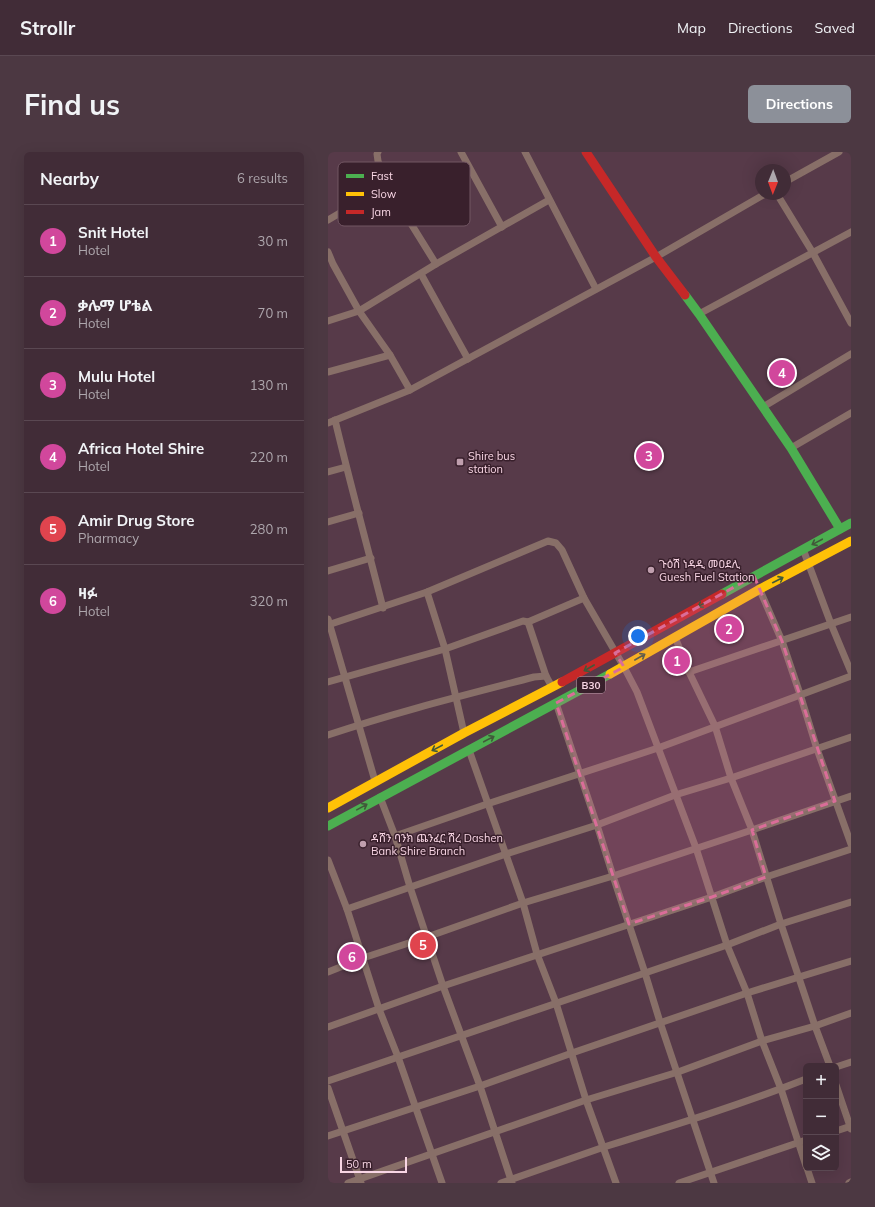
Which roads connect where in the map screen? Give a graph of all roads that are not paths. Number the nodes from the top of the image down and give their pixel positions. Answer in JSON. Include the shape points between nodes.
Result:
{"nodes":[{"id":1,"x":378,"y":152,"type":"edge"},
{"id":2,"x":461,"y":152,"type":"edge"},
{"id":3,"x":525,"y":152,"type":"edge"},
{"id":4,"x":586,"y":152,"type":"edge"},
{"id":5,"x":839,"y":152,"type":"edge"},
{"id":6,"x":378,"y":162,"type":"edge"},
{"id":7,"x":466,"y":162,"type":"edge"},
{"id":8,"x":470,"y":168,"type":"edge"},
{"id":9,"x":791,"y":179,"type":"edge"},
{"id":10,"x":549,"y":200,"type":"junction"},
{"id":11,"x":755,"y":200,"type":"edge"},
{"id":12,"x":781,"y":200,"type":"edge"},
{"id":13,"x":338,"y":214,"type":"edge"},
{"id":14,"x":328,"y":220,"type":"edge"},
{"id":15,"x":412,"y":226,"type":"edge"},
{"id":16,"x":502,"y":227,"type":"junction"},
{"id":17,"x":851,"y":232,"type":"edge"},
{"id":18,"x":328,"y":252,"type":"edge"},
{"id":19,"x":813,"y":253,"type":"junction"},
{"id":20,"x":656,"y":257,"type":"junction"},
{"id":21,"x":330,"y":264,"type":"edge"},
{"id":22,"x":436,"y":264,"type":"junction"},
{"id":23,"x":421,"y":274,"type":"junction"},
{"id":24,"x":596,"y":289,"type":"junction"},
{"id":25,"x":359,"y":311,"type":"junction"},
{"id":26,"x":699,"y":314,"type":"junction"},
{"id":27,"x":328,"y":321,"type":"edge"},
{"id":28,"x":851,"y":323,"type":"edge"},
{"id":29,"x":851,"y":354,"type":"edge"},
{"id":30,"x":390,"y":355,"type":"junction"},
{"id":31,"x":468,"y":359,"type":"junction"},
{"id":32,"x":328,"y":372,"type":"edge"},
{"id":33,"x":410,"y":390,"type":"junction"},
{"id":34,"x":763,"y":407,"type":"junction"},
{"id":35,"x":851,"y":413,"type":"edge"},
{"id":36,"x":332,"y":422,"type":"edge"},
{"id":37,"x":791,"y":448,"type":"junction"},
{"id":38,"x":346,"y":467,"type":"junction"},
{"id":39,"x":328,"y":472,"type":"edge"},
{"id":40,"x":359,"y":513,"type":"junction"},
{"id":41,"x":328,"y":522,"type":"edge"},
{"id":42,"x":851,"y":523,"type":"edge"},
{"id":43,"x":840,"y":530,"type":"junction"},
{"id":44,"x":849,"y":542,"type":"edge"},
{"id":45,"x":803,"y":549,"type":"junction"},
{"id":46,"x":370,"y":558,"type":"junction"},
{"id":47,"x":809,"y":564,"type":"junction"},
{"id":48,"x":328,"y":571,"type":"edge"},
{"id":49,"x":754,"y":576,"type":"junction"},
{"id":50,"x":760,"y":589,"type":"junction"},
{"id":51,"x":427,"y":592,"type":"junction"},
{"id":52,"x":584,"y":598,"type":"junction"},
{"id":53,"x":383,"y":608,"type":"junction"},
{"id":54,"x":851,"y":617,"type":"edge"},
{"id":55,"x":528,"y":622,"type":"junction"},
{"id":56,"x":329,"y":623,"type":"edge"},
{"id":57,"x":830,"y":624,"type":"junction"},
{"id":58,"x":653,"y":632,"type":"junction"},
{"id":59,"x":675,"y":637,"type":"junction"},
{"id":60,"x":782,"y":641,"type":"junction"},
{"id":61,"x":661,"y":645,"type":"junction"},
{"id":62,"x":445,"y":648,"type":"junction"},
{"id":63,"x":615,"y":652,"type":"junction"},
{"id":64,"x":624,"y":667,"type":"junction"},
{"id":65,"x":689,"y":672,"type":"junction"},
{"id":66,"x":851,"y":672,"type":"edge"},
{"id":67,"x":346,"y":676,"type":"junction"},
{"id":68,"x":546,"y":676,"type":"junction"},
{"id":69,"x":851,"y":676,"type":"edge"},
{"id":70,"x":328,"y":682,"type":"edge"},
{"id":71,"x":552,"y":687,"type":"junction"},
{"id":72,"x":800,"y":694,"type":"junction"},
{"id":73,"x":456,"y":697,"type":"junction"},
{"id":74,"x":556,"y":703,"type":"junction"},
{"id":75,"x":359,"y":724,"type":"junction"},
{"id":76,"x":715,"y":726,"type":"junction"},
{"id":77,"x":464,"y":733,"type":"junction"},
{"id":78,"x":328,"y":735,"type":"edge"},
{"id":79,"x":851,"y":737,"type":"edge"},
{"id":80,"x":658,"y":748,"type":"junction"},
{"id":81,"x":817,"y":749,"type":"junction"},
{"id":82,"x":468,"y":750,"type":"junction"},
{"id":83,"x":580,"y":774,"type":"junction"},
{"id":84,"x":731,"y":778,"type":"junction"},
{"id":85,"x":375,"y":781,"type":"junction"},
{"id":86,"x":675,"y":795,"type":"junction"},
{"id":87,"x":851,"y":796,"type":"edge"},
{"id":88,"x":380,"y":797,"type":"junction"},
{"id":89,"x":835,"y":800,"type":"junction"},
{"id":90,"x":487,"y":804,"type":"junction"},
{"id":91,"x":328,"y":808,"type":"edge"},
{"id":92,"x":597,"y":825,"type":"junction"},
{"id":93,"x":328,"y":826,"type":"edge"},
{"id":94,"x":752,"y":830,"type":"junction"},
{"id":95,"x":395,"y":836,"type":"junction"},
{"id":96,"x":851,"y":844,"type":"edge"},
{"id":97,"x":696,"y":848,"type":"junction"},
{"id":98,"x":851,"y":849,"type":"edge"},
{"id":99,"x":506,"y":854,"type":"junction"},
{"id":100,"x":328,"y":860,"type":"edge"},
{"id":101,"x":613,"y":876,"type":"junction"},
{"id":102,"x":766,"y":877,"type":"junction"},
{"id":103,"x":410,"y":887,"type":"junction"},
{"id":104,"x":712,"y":897,"type":"junction"},
{"id":105,"x":851,"y":902,"type":"edge"},
{"id":106,"x":523,"y":903,"type":"junction"},
{"id":107,"x":347,"y":909,"type":"junction"},
{"id":108,"x":629,"y":924,"type":"junction"},
{"id":109,"x":781,"y":924,"type":"junction"},
{"id":110,"x":427,"y":937,"type":"junction"},
{"id":111,"x":727,"y":945,"type":"junction"},
{"id":112,"x":537,"y":954,"type":"junction"},
{"id":113,"x":363,"y":958,"type":"junction"},
{"id":114,"x":851,"y":961,"type":"edge"},
{"id":115,"x":328,"y":972,"type":"edge"},
{"id":116,"x":645,"y":973,"type":"junction"},
{"id":117,"x":798,"y":977,"type":"junction"},
{"id":118,"x":443,"y":986,"type":"junction"},
{"id":119,"x":747,"y":993,"type":"junction"},
{"id":120,"x":556,"y":1003,"type":"junction"},
{"id":121,"x":379,"y":1009,"type":"junction"},
{"id":122,"x":851,"y":1013,"type":"edge"},
{"id":123,"x":660,"y":1022,"type":"junction"},
{"id":124,"x":814,"y":1026,"type":"junction"},
{"id":125,"x":328,"y":1027,"type":"edge"},
{"id":126,"x":461,"y":1036,"type":"junction"},
{"id":127,"x":762,"y":1041,"type":"junction"},
{"id":128,"x":572,"y":1053,"type":"junction"},
{"id":129,"x":398,"y":1057,"type":"junction"},
{"id":130,"x":851,"y":1062,"type":"edge"},
{"id":131,"x":829,"y":1063,"type":"edge"},
{"id":132,"x":839,"y":1066,"type":"edge"},
{"id":133,"x":678,"y":1072,"type":"junction"},
{"id":134,"x":803,"y":1080,"type":"edge"},
{"id":135,"x":328,"y":1081,"type":"edge"},
{"id":136,"x":480,"y":1086,"type":"junction"},
{"id":137,"x":328,"y":1088,"type":"edge"},
{"id":138,"x":781,"y":1089,"type":"junction"},
{"id":139,"x":839,"y":1093,"type":"edge"},
{"id":140,"x":586,"y":1100,"type":"junction"},
{"id":141,"x":416,"y":1108,"type":"junction"},
{"id":142,"x":693,"y":1120,"type":"junction"},
{"id":143,"x":851,"y":1127,"type":"edge"},
{"id":144,"x":343,"y":1130,"type":"junction"},
{"id":145,"x":839,"y":1130,"type":"edge"},
{"id":146,"x":495,"y":1132,"type":"junction"},
{"id":147,"x":328,"y":1136,"type":"edge"},
{"id":148,"x":803,"y":1141,"type":"edge"},
{"id":149,"x":798,"y":1143,"type":"junction"},
{"id":150,"x":604,"y":1148,"type":"junction"},
{"id":151,"x":432,"y":1153,"type":"junction"},
{"id":152,"x":803,"y":1158,"type":"edge"},
{"id":153,"x":808,"y":1171,"type":"edge"},
{"id":154,"x":711,"y":1173,"type":"junction"},
{"id":155,"x":361,"y":1181,"type":"edge"},
{"id":156,"x":512,"y":1181,"type":"edge"},
{"id":157,"x":348,"y":1183,"type":"edge"},
{"id":158,"x":442,"y":1183,"type":"edge"},
{"id":159,"x":500,"y":1183,"type":"edge"},
{"id":160,"x":616,"y":1183,"type":"edge"},
{"id":161,"x":679,"y":1183,"type":"edge"},
{"id":162,"x":714,"y":1183,"type":"edge"},
{"id":163,"x":812,"y":1183,"type":"edge"}],
"edges":[{"from":1,"to":6,"type":"street"},
{"from":2,"to":7,"type":"street"},
{"from":3,"to":10,"type":"street"},
{"from":4,"to":20,"type":"main road"},
{"from":5,"to":9,"type":"street"},
{"from":8,"to":16,"type":"street"},
{"from":10,"to":16,"type":"street"},
{"from":10,"to":24,"type":"street"},
{"from":11,"to":20,"type":"street"},
{"from":12,"to":19,"type":"street"},
{"from":13,"to":14,"type":"street"},
{"from":15,"to":22,"type":"street"},
{"from":16,"to":22,"type":"street"},
{"from":17,"to":19,"type":"street"},
{"from":18,"to":21,"type":"street"},
{"from":19,"to":26,"type":"street"},
{"from":19,"to":28,"type":"street"},
{"from":20,"to":24,"type":"street"},
{"from":20,"to":26,"type":"main road"},
{"from":21,"to":25,"type":"street"},
{"from":22,"to":23,"type":"street"},
{"from":23,"to":25,"type":"street"},
{"from":23,"to":31,"type":"street"},
{"from":24,"to":31,"type":"street"},
{"from":25,"to":27,"type":"street"},
{"from":25,"to":30,"type":"street"},
{"from":26,"to":34,"type":"main road"},
{"from":29,"to":34,"type":"street"},
{"from":30,"to":32,"type":"street"},
{"from":30,"to":33,"type":"street"},
{"from":31,"to":33,"type":"street"},
{"from":33,"to":36,"type":"street"},
{"from":34,"to":37,"type":"main road"},
{"from":35,"to":37,"type":"street"},
{"from":36,"to":38,"type":"street"},
{"from":37,"to":43,"type":"main road"},
{"from":38,"to":39,"type":"street"},
{"from":38,"to":40,"type":"street"},
{"from":40,"to":41,"type":"street"},
{"from":40,"to":46,"type":"street"},
{"from":42,"to":43,"type":"main road","number":"B30"},
{"from":43,"to":44,"type":"street"},
{"from":43,"to":45,"type":"main road","number":"B30","one_way":true},
{"from":44,"to":47,"type":"main road","number":"B30"},
{"from":45,"to":47,"type":"street"},
{"from":45,"to":49,"type":"main road","number":"B30"},
{"from":46,"to":48,"type":"street"},
{"from":46,"to":53,"type":"street"},
{"from":50,"to":47,"type":"main road","number":"B30","one_way":true},
{"from":47,"to":57,"type":"street"},
{"from":49,"to":50,"type":"street"},
{"from":49,"to":58,"type":"main road","number":"B30","one_way":true},
{"from":50,"to":59,"type":"main road","number":"B30"},
{"from":50,"to":60,"type":"street"},
{"from":51,"to":52,"type":"street","via":[[548,541],[556,543],[562,550]]},
{"from":51,"to":53,"type":"street"},
{"from":51,"to":62,"type":"street"},
{"from":52,"to":55,"type":"street"},
{"from":52,"to":63,"type":"street"},
{"from":53,"to":56,"type":"street"},
{"from":54,"to":57,"type":"street"},
{"from":55,"to":62,"type":"street","via":[[523,621]]},
{"from":55,"to":68,"type":"street"},
{"from":56,"to":67,"type":"street"},
{"from":57,"to":60,"type":"street"},
{"from":57,"to":66,"type":"street"},
{"from":58,"to":61,"type":"main road"},
{"from":58,"to":63,"type":"main road","number":"B30"},
{"from":59,"to":61,"type":"main road","number":"B30"},
{"from":59,"to":65,"type":"street"},
{"from":60,"to":65,"type":"street"},
{"from":60,"to":72,"type":"street"},
{"from":64,"to":61,"type":"main road","number":"B30","one_way":true},
{"from":62,"to":67,"type":"street"},
{"from":62,"to":73,"type":"street"},
{"from":63,"to":64,"type":"street"},
{"from":63,"to":71,"type":"main road","number":"B30","one_way":true},
{"from":64,"to":74,"type":"main road","number":"B30"},
{"from":64,"to":80,"type":"street","via":[[637,692]]},
{"from":65,"to":76,"type":"street"},
{"from":67,"to":70,"type":"street"},
{"from":67,"to":75,"type":"street"},
{"from":68,"to":71,"type":"street"},
{"from":68,"to":73,"type":"street"},
{"from":69,"to":72,"type":"street"},
{"from":71,"to":77,"type":"main road","number":"B30"},
{"from":72,"to":76,"type":"street"},
{"from":72,"to":81,"type":"street"},
{"from":73,"to":75,"type":"street"},
{"from":73,"to":77,"type":"street"},
{"from":82,"to":74,"type":"main road","number":"B30","one_way":true},
{"from":74,"to":83,"type":"street"},
{"from":75,"to":78,"type":"street"},
{"from":75,"to":85,"type":"street"},
{"from":76,"to":80,"type":"street"},
{"from":76,"to":84,"type":"street"},
{"from":77,"to":85,"type":"main road","number":"B30","one_way":true},
{"from":79,"to":81,"type":"street"},
{"from":80,"to":83,"type":"street"},
{"from":80,"to":86,"type":"street"},
{"from":81,"to":84,"type":"street"},
{"from":81,"to":89,"type":"street"},
{"from":82,"to":88,"type":"main road","number":"B30"},
{"from":82,"to":90,"type":"street"},
{"from":83,"to":90,"type":"street"},
{"from":83,"to":92,"type":"street"},
{"from":84,"to":86,"type":"street"},
{"from":84,"to":94,"type":"street"},
{"from":85,"to":91,"type":"main road","number":"B30"},
{"from":86,"to":92,"type":"street"},
{"from":86,"to":97,"type":"street"},
{"from":87,"to":89,"type":"street"},
{"from":93,"to":88,"type":"main road","number":"B30","one_way":true},
{"from":88,"to":95,"type":"street"},
{"from":89,"to":94,"type":"street"},
{"from":89,"to":96,"type":"street"},
{"from":90,"to":95,"type":"street"},
{"from":90,"to":99,"type":"street"},
{"from":92,"to":99,"type":"street"},
{"from":92,"to":101,"type":"street"},
{"from":94,"to":97,"type":"street"},
{"from":94,"to":102,"type":"street"},
{"from":95,"to":103,"type":"street"},
{"from":97,"to":101,"type":"street"},
{"from":97,"to":104,"type":"street"},
{"from":98,"to":102,"type":"street"},
{"from":99,"to":103,"type":"street"},
{"from":99,"to":106,"type":"street"},
{"from":100,"to":107,"type":"street"},
{"from":101,"to":106,"type":"street"},
{"from":101,"to":108,"type":"street"},
{"from":102,"to":104,"type":"street"},
{"from":102,"to":109,"type":"street"},
{"from":103,"to":107,"type":"street"},
{"from":103,"to":110,"type":"street"},
{"from":104,"to":108,"type":"street"},
{"from":104,"to":111,"type":"street"},
{"from":105,"to":109,"type":"street"},
{"from":106,"to":110,"type":"street"},
{"from":106,"to":112,"type":"street"},
{"from":107,"to":113,"type":"street"},
{"from":108,"to":112,"type":"street"},
{"from":108,"to":116,"type":"street"},
{"from":109,"to":111,"type":"street"},
{"from":109,"to":117,"type":"street"},
{"from":110,"to":113,"type":"street"},
{"from":110,"to":118,"type":"street"},
{"from":111,"to":116,"type":"street"},
{"from":111,"to":119,"type":"street"},
{"from":112,"to":118,"type":"street"},
{"from":112,"to":120,"type":"street"},
{"from":113,"to":115,"type":"street"},
{"from":113,"to":121,"type":"street"},
{"from":114,"to":117,"type":"street"},
{"from":116,"to":120,"type":"street"},
{"from":116,"to":123,"type":"street"},
{"from":117,"to":119,"type":"street"},
{"from":117,"to":124,"type":"street"},
{"from":118,"to":121,"type":"street"},
{"from":118,"to":126,"type":"street"},
{"from":119,"to":123,"type":"street"},
{"from":119,"to":127,"type":"street"},
{"from":120,"to":126,"type":"street"},
{"from":120,"to":128,"type":"street"},
{"from":121,"to":125,"type":"street"},
{"from":121,"to":129,"type":"street"},
{"from":122,"to":124,"type":"street"},
{"from":123,"to":128,"type":"street"},
{"from":123,"to":133,"type":"street"},
{"from":124,"to":127,"type":"street"},
{"from":124,"to":131,"type":"street"},
{"from":126,"to":129,"type":"street"},
{"from":126,"to":136,"type":"street"},
{"from":127,"to":133,"type":"street"},
{"from":127,"to":138,"type":"street"},
{"from":128,"to":136,"type":"street"},
{"from":128,"to":140,"type":"street"},
{"from":129,"to":135,"type":"street"},
{"from":129,"to":141,"type":"street"},
{"from":130,"to":132,"type":"street"},
{"from":133,"to":140,"type":"street"},
{"from":133,"to":142,"type":"street"},
{"from":134,"to":138,"type":"street"},
{"from":136,"to":141,"type":"street"},
{"from":136,"to":146,"type":"street"},
{"from":137,"to":144,"type":"street"},
{"from":138,"to":142,"type":"street"},
{"from":138,"to":149,"type":"street"},
{"from":139,"to":143,"type":"street"},
{"from":140,"to":146,"type":"street"},
{"from":140,"to":150,"type":"street"},
{"from":141,"to":144,"type":"street"},
{"from":141,"to":151,"type":"street"},
{"from":142,"to":150,"type":"street"},
{"from":142,"to":154,"type":"street"},
{"from":143,"to":145,"type":"street"},
{"from":144,"to":147,"type":"street"},
{"from":144,"to":155,"type":"street"},
{"from":146,"to":151,"type":"street"},
{"from":146,"to":156,"type":"street"},
{"from":148,"to":149,"type":"street"},
{"from":149,"to":152,"type":"street"},
{"from":149,"to":154,"type":"street"},
{"from":150,"to":156,"type":"street"},
{"from":150,"to":160,"type":"street"},
{"from":151,"to":155,"type":"street"},
{"from":151,"to":158,"type":"street"},
{"from":153,"to":163,"type":"street"},
{"from":154,"to":161,"type":"street"},
{"from":154,"to":162,"type":"street"},
{"from":155,"to":157,"type":"street"},
{"from":156,"to":159,"type":"street"}]}
